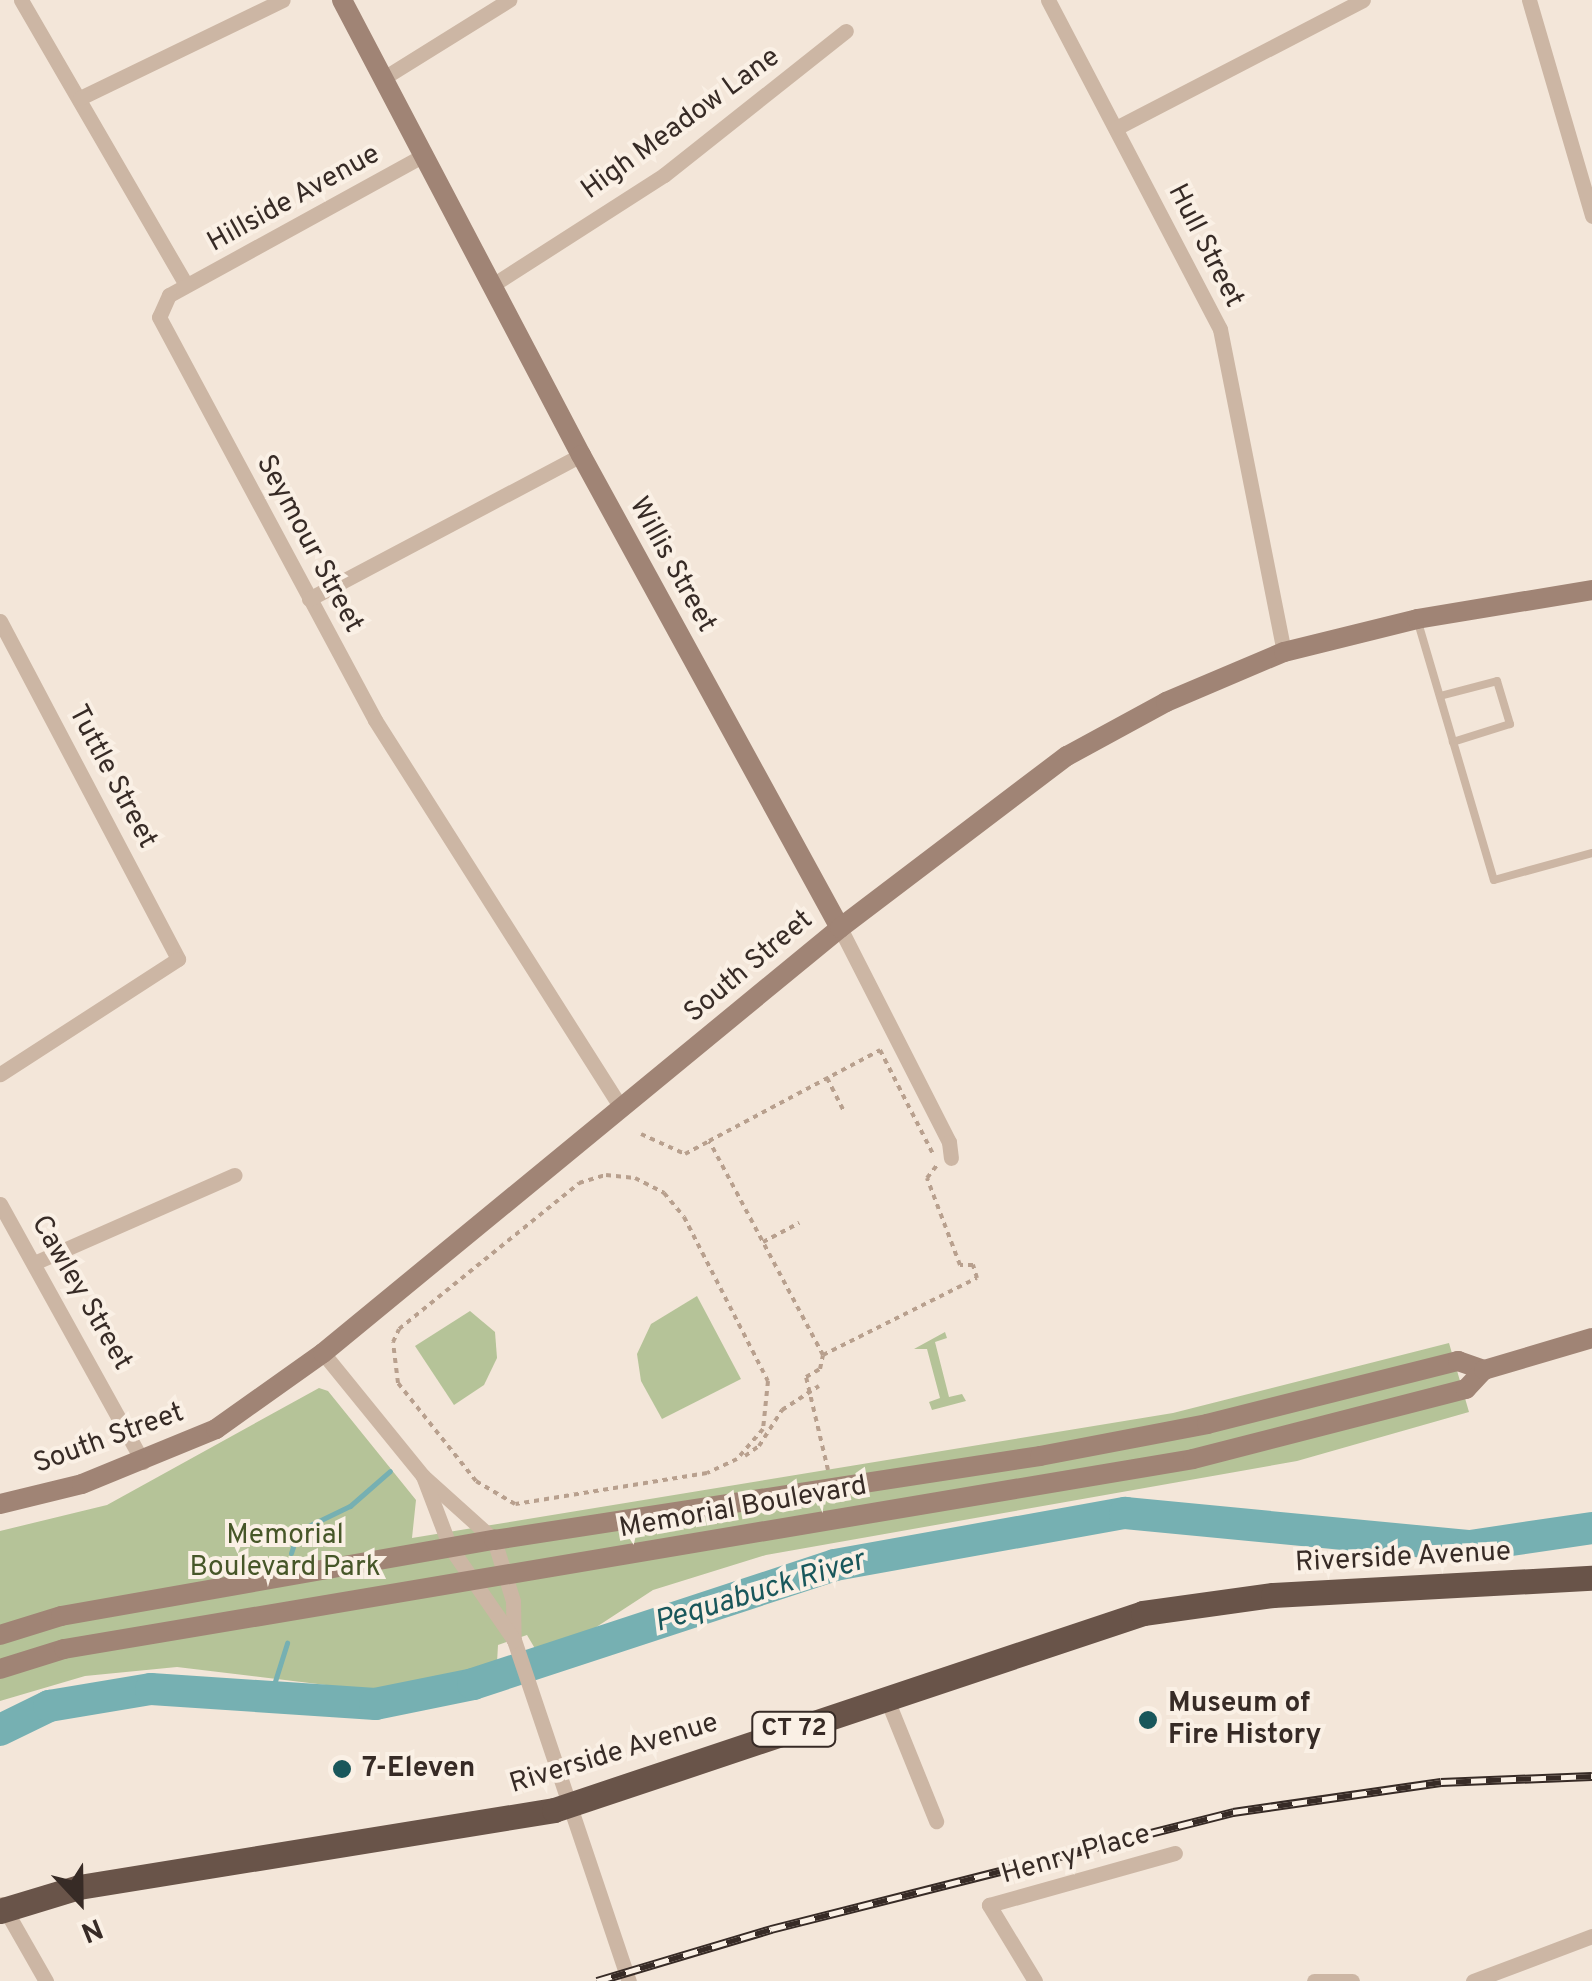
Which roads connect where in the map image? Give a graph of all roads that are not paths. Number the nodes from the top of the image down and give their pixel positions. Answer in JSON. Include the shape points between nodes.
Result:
{"nodes":[{"id":1,"x":21,"y":0,"type":"edge"},
{"id":2,"x":284,"y":0,"type":"edge"},
{"id":3,"x":342,"y":0,"type":"edge"},
{"id":4,"x":509,"y":0,"type":"edge"},
{"id":5,"x":1048,"y":0,"type":"edge"},
{"id":6,"x":1363,"y":0,"type":"edge"},
{"id":7,"x":1529,"y":0,"type":"edge"},
{"id":8,"x":846,"y":31,"type":"dead end"},
{"id":9,"x":382,"y":79,"type":"junction"},
{"id":10,"x":80,"y":98,"type":"junction"},
{"id":11,"x":1116,"y":128,"type":"junction"},
{"id":12,"x":424,"y":155,"type":"junction"},
{"id":13,"x":1592,"y":216,"type":"edge"},
{"id":14,"x":186,"y":286,"type":"junction"},
{"id":15,"x":491,"y":286,"type":"junction"},
{"id":16,"x":580,"y":456,"type":"junction"},
{"id":17,"x":1592,"y":590,"type":"edge"},
{"id":18,"x":309,"y":600,"type":"junction"},
{"id":19,"x":1417,"y":619,"type":"junction"},
{"id":20,"x":1,"y":624,"type":"edge"},
{"id":21,"x":1284,"y":652,"type":"junction"},
{"id":22,"x":1440,"y":696,"type":"junction"},
{"id":23,"x":1454,"y":742,"type":"junction"},
{"id":24,"x":1592,"y":852,"type":"edge"},
{"id":25,"x":840,"y":928,"type":"junction"},
{"id":26,"x":0,"y":1074,"type":"edge"},
{"id":27,"x":622,"y":1109,"type":"junction"},
{"id":28,"x":951,"y":1158,"type":"dead end"},
{"id":29,"x":234,"y":1174,"type":"dead end"},
{"id":30,"x":0,"y":1204,"type":"edge"},
{"id":31,"x":34,"y":1263,"type":"junction"},
{"id":32,"x":1592,"y":1338,"type":"edge"},
{"id":33,"x":324,"y":1353,"type":"junction"},
{"id":34,"x":1484,"y":1370,"type":"junction"},
{"id":35,"x":143,"y":1462,"type":"junction"},
{"id":36,"x":422,"y":1476,"type":"junction"},
{"id":37,"x":0,"y":1504,"type":"edge"},
{"id":38,"x":494,"y":1540,"type":"junction"},
{"id":39,"x":450,"y":1548,"type":"junction"},
{"id":40,"x":507,"y":1576,"type":"junction"},
{"id":41,"x":1592,"y":1578,"type":"edge"},
{"id":42,"x":470,"y":1582,"type":"junction"},
{"id":43,"x":0,"y":1635,"type":"edge"},
{"id":44,"x":514,"y":1640,"type":"junction"},
{"id":45,"x":0,"y":1669,"type":"edge"},
{"id":46,"x":886,"y":1697,"type":"junction"},
{"id":47,"x":572,"y":1804,"type":"junction"},
{"id":48,"x":936,"y":1821,"type":"dead end"},
{"id":49,"x":1176,"y":1852,"type":"dead end"},
{"id":50,"x":2,"y":1907,"type":"edge"},
{"id":51,"x":1592,"y":1936,"type":"edge"},
{"id":52,"x":46,"y":1981,"type":"edge"},
{"id":53,"x":629,"y":1981,"type":"edge"},
{"id":54,"x":1035,"y":1981,"type":"edge"},
{"id":55,"x":1314,"y":1981,"type":"edge"},
{"id":56,"x":1352,"y":1981,"type":"edge"},
{"id":57,"x":1474,"y":1981,"type":"edge"}],
"edges":[{"from":1,"to":10,"type":"street"},
{"from":2,"to":10,"type":"street"},
{"from":3,"to":9,"type":"main road","name":"Willis Street"},
{"from":4,"to":9,"type":"street"},
{"from":5,"to":11,"type":"street","name":"Hull Street"},
{"from":6,"to":11,"type":"street"},
{"from":7,"to":13,"type":"street"},
{"from":8,"to":15,"type":"street","name":"High Meadow Lane","via":[[664,175]]},
{"from":9,"to":12,"type":"main road","name":"Willis Street"},
{"from":10,"to":14,"type":"street"},
{"from":11,"to":21,"type":"street","name":"Hull Street","via":[[1220,329]]},
{"from":12,"to":14,"type":"street","name":"Hillside Avenue"},
{"from":12,"to":15,"type":"main road","name":"Willis Street"},
{"from":14,"to":18,"type":"street","name":"Seymour Street","via":[[158,307],[159,317]]},
{"from":15,"to":16,"type":"main road","name":"Willis Street"},
{"from":16,"to":18,"type":"street"},
{"from":16,"to":25,"type":"main road","name":"Willis Street"},
{"from":17,"to":19,"type":"main road","name":"South Street"},
{"from":18,"to":27,"type":"street","name":"Seymour Street","via":[[375,720]]},
{"from":19,"to":21,"type":"main road","name":"South Street"},
{"from":19,"to":22,"type":"lane"},
{"from":20,"to":26,"type":"street","name":"Tuttle Street","via":[[178,958]]},
{"from":21,"to":25,"type":"main road","name":"South Street","via":[[1166,702],[1068,756]]},
{"from":22,"to":23,"type":"lane"},
{"from":22,"to":23,"type":"lane","via":[[1497,681],[1510,724]]},
{"from":23,"to":24,"type":"lane","via":[[1494,880]]},
{"from":25,"to":27,"type":"main road","name":"South Street"},
{"from":25,"to":28,"type":"street","name":"Willis Street","via":[[949,1142]]},
{"from":27,"to":33,"type":"main road","name":"South Street"},
{"from":29,"to":31,"type":"street"},
{"from":30,"to":31,"type":"street","name":"Cawley Street"},
{"from":31,"to":35,"type":"street","name":"Cawley Street"},
{"from":32,"to":34,"type":"main road","name":"Memorial Boulevard"},
{"from":33,"to":35,"type":"main road","name":"South Street","via":[[216,1429]]},
{"from":33,"to":36,"type":"street"},
{"from":34,"to":38,"type":"main road","name":"Memorial Boulevard","via":[[1458,1361],[1207,1424],[1040,1456]]},
{"from":34,"to":40,"type":"main road","name":"Memorial Boulevard","via":[[1466,1388],[1193,1459]]},
{"from":35,"to":37,"type":"main road","name":"South Street"},
{"from":36,"to":38,"type":"street"},
{"from":36,"to":39,"type":"street"},
{"from":38,"to":39,"type":"main road","name":"Memorial Boulevard"},
{"from":38,"to":40,"type":"street"},
{"from":39,"to":42,"type":"street"},
{"from":39,"to":43,"type":"main road","name":"Memorial Boulevard","via":[[61,1616]]},
{"from":40,"to":42,"type":"main road","name":"Memorial Boulevard"},
{"from":40,"to":44,"type":"street"},
{"from":41,"to":46,"type":"highway","name":"Riverside Avenue","number":"CT 72","via":[[1273,1595],[1143,1613]]},
{"from":42,"to":44,"type":"street"},
{"from":42,"to":45,"type":"main road","name":"Memorial Boulevard","via":[[64,1649]]},
{"from":44,"to":47,"type":"street"},
{"from":46,"to":47,"type":"highway","name":"Riverside Avenue","number":"CT 72"},
{"from":46,"to":48,"type":"street"},
{"from":47,"to":50,"type":"highway","name":"Riverside Avenue","number":"CT 72","via":[[79,1887]]},
{"from":47,"to":53,"type":"street"},
{"from":49,"to":54,"type":"street","name":"Henry Place","via":[[989,1905]]},
{"from":50,"to":52,"type":"street"},
{"from":51,"to":57,"type":"street"},
{"from":55,"to":56,"type":"street"}]}
